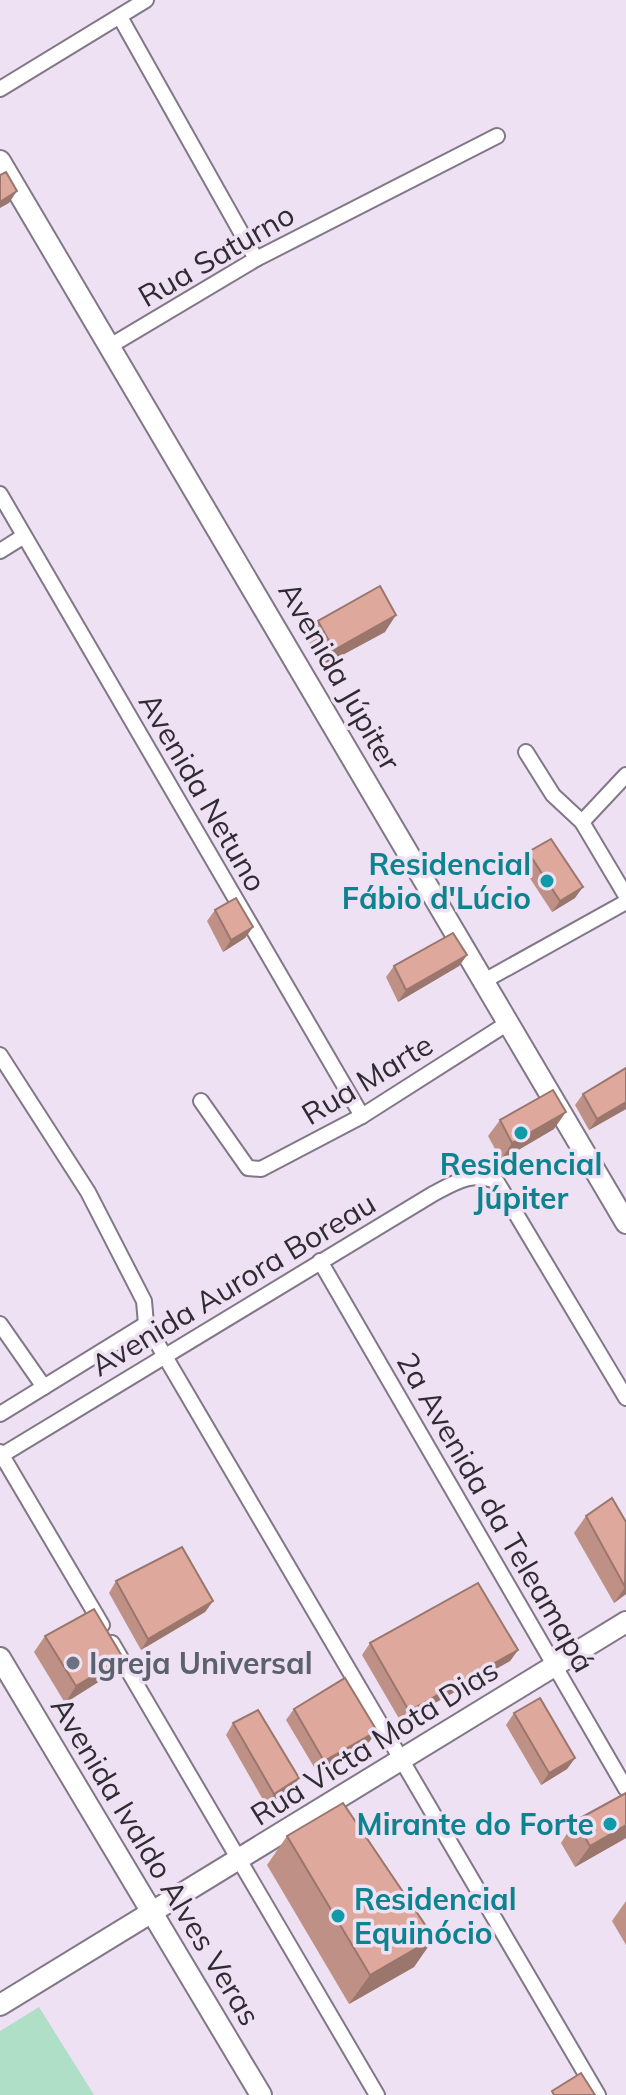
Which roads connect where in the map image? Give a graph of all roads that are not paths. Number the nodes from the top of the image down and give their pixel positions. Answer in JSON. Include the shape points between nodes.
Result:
{"nodes":[{"id":1,"x":146,"y":0,"type":"edge"},
{"id":2,"x":120,"y":17,"type":"junction"},
{"id":3,"x":0,"y":89,"type":"edge"},
{"id":4,"x":497,"y":136,"type":"dead end"},
{"id":5,"x":0,"y":161,"type":"edge"},
{"id":6,"x":256,"y":259,"type":"junction"},
{"id":7,"x":110,"y":346,"type":"junction"},
{"id":8,"x":0,"y":494,"type":"edge"},
{"id":9,"x":24,"y":536,"type":"junction"},
{"id":10,"x":0,"y":551,"type":"edge"},
{"id":11,"x":526,"y":752,"type":"dead end"},
{"id":12,"x":626,"y":775,"type":"edge"},
{"id":13,"x":582,"y":822,"type":"junction"},
{"id":14,"x":626,"y":899,"type":"edge"},
{"id":15,"x":484,"y":981,"type":"junction"},
{"id":16,"x":508,"y":1023,"type":"junction"},
{"id":17,"x":0,"y":1055,"type":"edge"},
{"id":18,"x":201,"y":1101,"type":"dead end"},
{"id":19,"x":362,"y":1116,"type":"junction"},
{"id":20,"x":626,"y":1223,"type":"edge"},
{"id":21,"x":320,"y":1261,"type":"junction"},
{"id":22,"x":0,"y":1324,"type":"edge"},
{"id":23,"x":146,"y":1324,"type":"junction"},
{"id":24,"x":164,"y":1356,"type":"junction"},
{"id":25,"x":44,"y":1387,"type":"junction"},
{"id":26,"x":626,"y":1398,"type":"edge"},
{"id":27,"x":0,"y":1414,"type":"edge"},
{"id":28,"x":1,"y":1453,"type":"edge"},
{"id":29,"x":626,"y":1622,"type":"edge"},
{"id":30,"x":0,"y":1658,"type":"edge"},
{"id":31,"x":555,"y":1666,"type":"junction"},
{"id":32,"x":401,"y":1761,"type":"junction"},
{"id":33,"x":626,"y":1789,"type":"edge"},
{"id":34,"x":239,"y":1860,"type":"junction"},
{"id":35,"x":153,"y":1914,"type":"junction"},
{"id":36,"x":0,"y":2005,"type":"edge"},
{"id":37,"x":261,"y":2095,"type":"edge"},
{"id":38,"x":377,"y":2095,"type":"edge"},
{"id":39,"x":598,"y":2095,"type":"edge"}],
"edges":[{"from":1,"to":2,"type":"street"},
{"from":2,"to":3,"type":"street"},
{"from":2,"to":6,"type":"street"},
{"from":4,"to":6,"type":"street","name":"Rua Saturno"},
{"from":5,"to":7,"type":"main road","name":"Avenida Júpiter"},
{"from":6,"to":7,"type":"street","name":"Rua Saturno"},
{"from":7,"to":15,"type":"main road","name":"Avenida Júpiter"},
{"from":8,"to":9,"type":"street","name":"Avenida Netuno"},
{"from":9,"to":10,"type":"street"},
{"from":9,"to":19,"type":"street","name":"Avenida Netuno"},
{"from":11,"to":13,"type":"street","via":[[553,795]]},
{"from":12,"to":13,"type":"street"},
{"from":13,"to":14,"type":"street"},
{"from":14,"to":15,"type":"street"},
{"from":15,"to":16,"type":"main road","name":"Avenida Júpiter"},
{"from":16,"to":19,"type":"street","name":"Rua Marte"},
{"from":16,"to":20,"type":"main road","name":"Avenida Júpiter"},
{"from":17,"to":23,"type":"street","via":[[88,1192],[144,1301]]},
{"from":18,"to":19,"type":"street","name":"Rua Marte","via":[[248,1168],[267,1167]]},
{"from":21,"to":24,"type":"street","name":"Avenida Aurora Boreau"},
{"from":21,"to":26,"type":"street","name":"Avenida Aurora Boreau","via":[[454,1183],[486,1177],[497,1182]]},
{"from":21,"to":31,"type":"street","name":"2a Avenida da Teleamapá"},
{"from":22,"to":25,"type":"street"},
{"from":23,"to":24,"type":"street"},
{"from":23,"to":25,"type":"street"},
{"from":24,"to":28,"type":"street","name":"Avenida Aurora Boreau"},
{"from":24,"to":32,"type":"street"},
{"from":25,"to":27,"type":"street"},
{"from":28,"to":34,"type":"street"},
{"from":29,"to":31,"type":"main road","name":"Rua Victa Mota Dias"},
{"from":30,"to":35,"type":"main road","name":"Avenida Ivaldo Alves Veras"},
{"from":31,"to":32,"type":"main road","name":"Rua Victa Mota Dias"},
{"from":31,"to":33,"type":"street","name":"2a Avenida da Teleamapá"},
{"from":32,"to":34,"type":"main road","name":"Rua Victa Mota Dias"},
{"from":32,"to":39,"type":"street"},
{"from":34,"to":35,"type":"main road","name":"Rua Victa Mota Dias"},
{"from":34,"to":38,"type":"street"},
{"from":35,"to":36,"type":"main road","name":"Rua Victa Mota Dias"},
{"from":35,"to":37,"type":"main road","name":"Avenida Ivaldo Alves Veras"}]}
